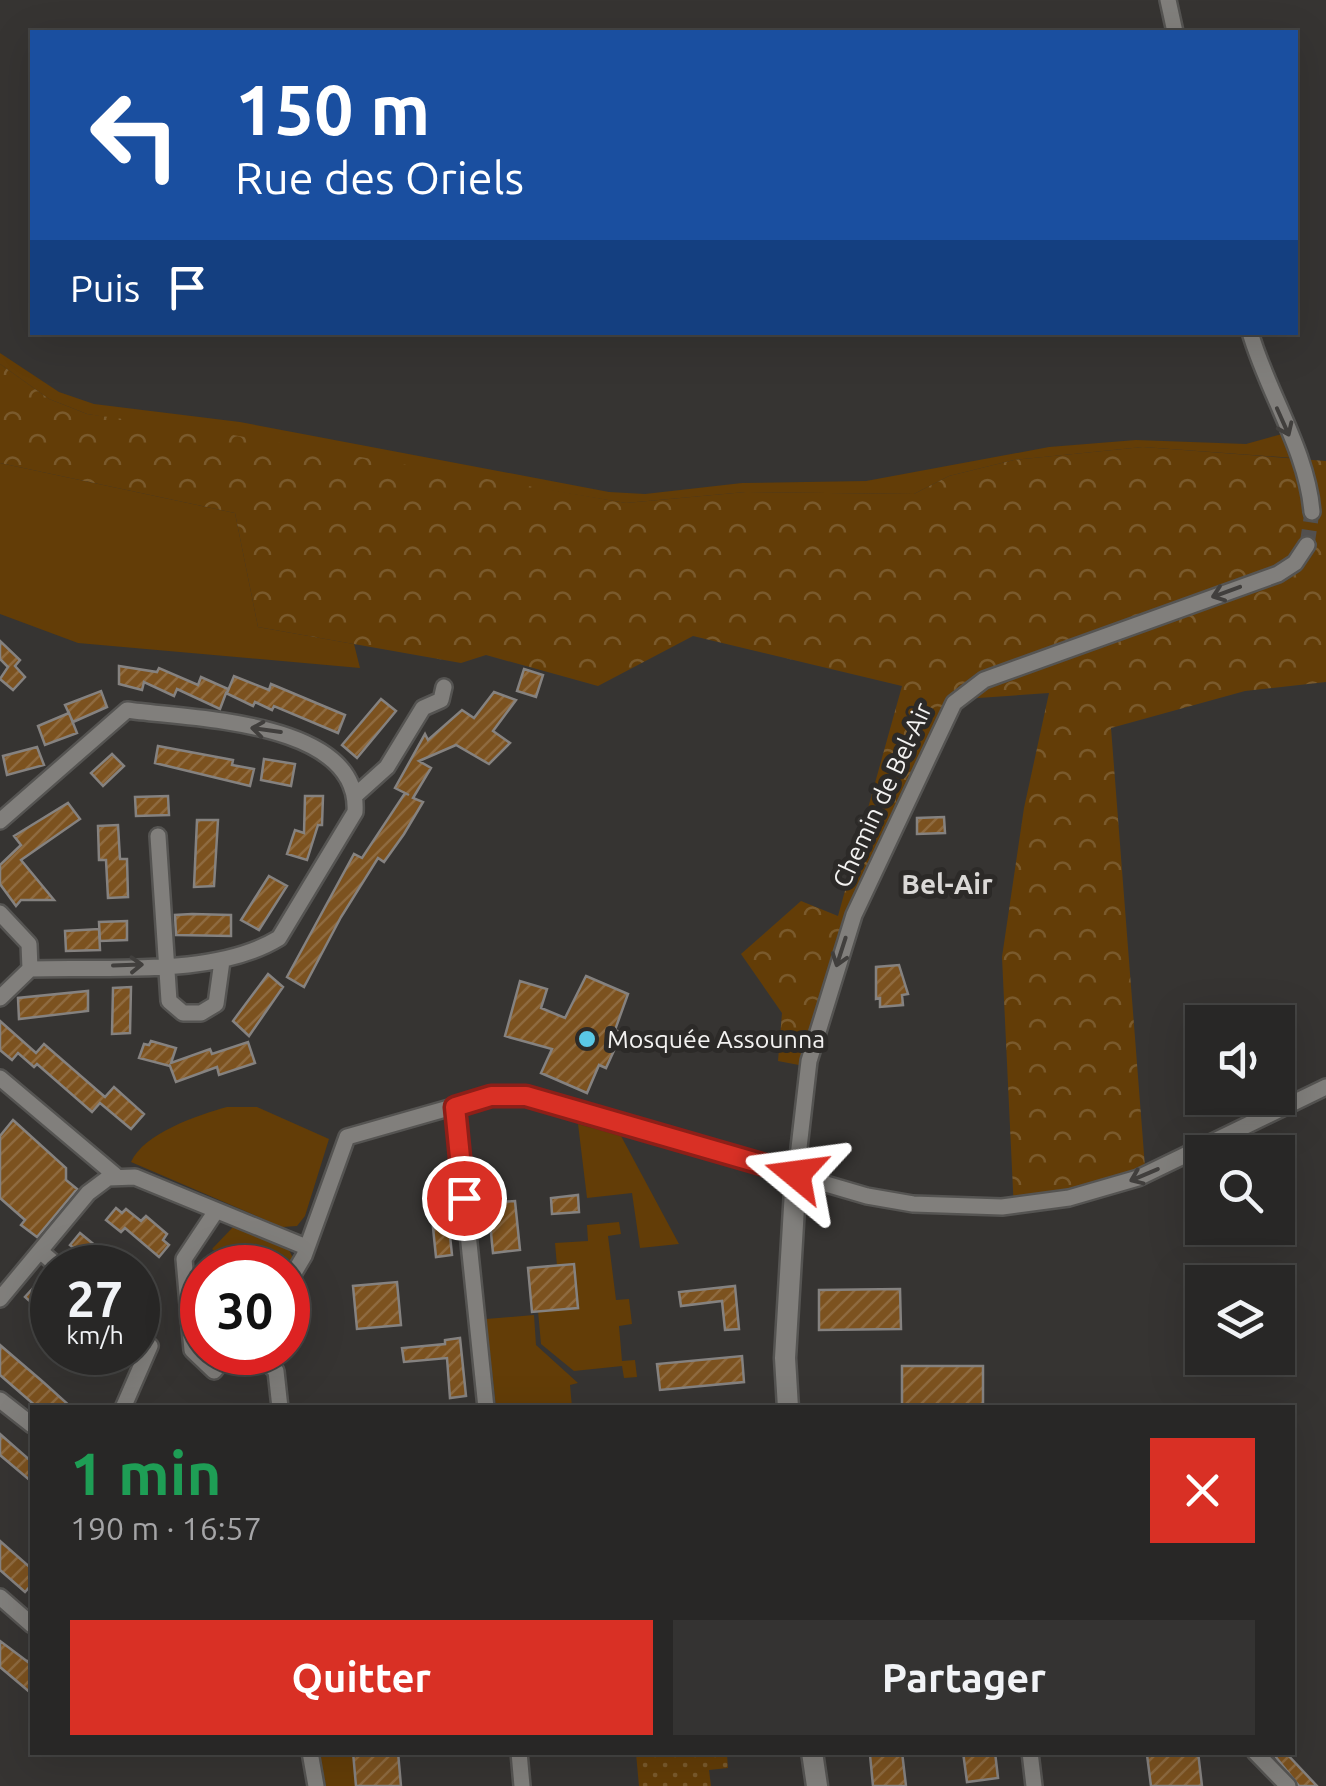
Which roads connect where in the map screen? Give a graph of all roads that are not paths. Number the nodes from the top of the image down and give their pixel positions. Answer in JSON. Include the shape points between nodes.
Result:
{"nodes":[{"id":1,"x":1168,"y":0,"type":"edge"},
{"id":2,"x":1175,"y":30,"type":"edge"},
{"id":3,"x":1251,"y":335,"type":"edge"},
{"id":4,"x":1312,"y":512,"type":"tunnel mouth"},
{"id":5,"x":1307,"y":545,"type":"tunnel mouth"},
{"id":6,"x":444,"y":688,"type":"dead end"},
{"id":7,"x":356,"y":794,"type":"junction"},
{"id":8,"x":0,"y":820,"type":"edge"},
{"id":9,"x":158,"y":836,"type":"dead end"},
{"id":10,"x":0,"y":912,"type":"edge"},
{"id":11,"x":222,"y":962,"type":"junction"},
{"id":12,"x":164,"y":964,"type":"junction"},
{"id":13,"x":30,"y":969,"type":"junction"},
{"id":14,"x":0,"y":998,"type":"edge"},
{"id":15,"x":0,"y":1078,"type":"edge"},
{"id":16,"x":1326,"y":1087,"type":"edge"},
{"id":17,"x":455,"y":1107,"type":"junction"},
{"id":18,"x":796,"y":1174,"type":"junction"},
{"id":19,"x":115,"y":1175,"type":"junction"},
{"id":20,"x":216,"y":1211,"type":"junction"},
{"id":21,"x":44,"y":1245,"type":"edge"},
{"id":22,"x":193,"y":1245,"type":"edge"},
{"id":23,"x":303,"y":1245,"type":"edge"},
{"id":24,"x":306,"y":1245,"type":"edge"},
{"id":25,"x":30,"y":1262,"type":"edge"},
{"id":26,"x":0,"y":1299,"type":"edge"},
{"id":27,"x":137,"y":1375,"type":"edge"},
{"id":28,"x":276,"y":1375,"type":"edge"},
{"id":29,"x":0,"y":1400,"type":"edge"},
{"id":30,"x":123,"y":1405,"type":"edge"},
{"id":31,"x":280,"y":1405,"type":"edge"},
{"id":32,"x":486,"y":1405,"type":"edge"},
{"id":33,"x":788,"y":1405,"type":"edge"},
{"id":34,"x":30,"y":1424,"type":"edge"},
{"id":35,"x":0,"y":1596,"type":"edge"},
{"id":36,"x":30,"y":1622,"type":"edge"},
{"id":37,"x":311,"y":1755,"type":"edge"},
{"id":38,"x":519,"y":1755,"type":"edge"},
{"id":39,"x":812,"y":1755,"type":"edge"},
{"id":40,"x":1030,"y":1755,"type":"edge"},
{"id":41,"x":1258,"y":1755,"type":"edge"},
{"id":42,"x":316,"y":1786,"type":"edge"},
{"id":43,"x":522,"y":1786,"type":"edge"},
{"id":44,"x":817,"y":1786,"type":"edge"},
{"id":45,"x":1034,"y":1786,"type":"edge"},
{"id":46,"x":1288,"y":1786,"type":"edge"}],
"edges":[{"from":1,"to":2,"type":"street"},
{"from":3,"to":4,"type":"street","one_way":true,"via":[[1305,472]]},
{"from":5,"to":18,"type":"street","name":"Chemin de Bel-Air","one_way":true,"via":[[1278,574],[984,680],[954,703],[854,915],[807,1073]]},
{"from":6,"to":7,"type":"street","via":[[440,700],[423,708],[387,766]]},
{"from":7,"to":8,"type":"street","one_way":true,"via":[[316,746],[286,733],[127,710]]},
{"from":7,"to":11,"type":"street","via":[[355,812],[279,938]]},
{"from":9,"to":12,"type":"street"},
{"from":10,"to":13,"type":"street","via":[[29,944]]},
{"from":11,"to":12,"type":"street"},
{"from":11,"to":12,"type":"street","via":[[216,1004],[183,1014],[170,1001]]},
{"from":13,"to":12,"type":"street","one_way":true},
{"from":13,"to":14,"type":"street"},
{"from":15,"to":19,"type":"street"},
{"from":16,"to":18,"type":"street","one_way":true,"via":[[1138,1178],[1048,1201],[1002,1207],[903,1204]]},
{"from":17,"to":18,"type":"street","via":[[518,1095]]},
{"from":17,"to":24,"type":"street","via":[[347,1138]]},
{"from":17,"to":32,"type":"street"},
{"from":18,"to":33,"type":"street"},
{"from":19,"to":20,"type":"street"},
{"from":19,"to":21,"type":"street","via":[[88,1193]]},
{"from":20,"to":22,"type":"street"},
{"from":20,"to":23,"type":"street"},
{"from":25,"to":26,"type":"street"},
{"from":27,"to":30,"type":"street"},
{"from":28,"to":31,"type":"street"},
{"from":29,"to":34,"type":"street"},
{"from":35,"to":36,"type":"street"},
{"from":37,"to":42,"type":"street"},
{"from":38,"to":43,"type":"street"},
{"from":39,"to":44,"type":"street"},
{"from":40,"to":45,"type":"street"},
{"from":41,"to":46,"type":"street"}]}
